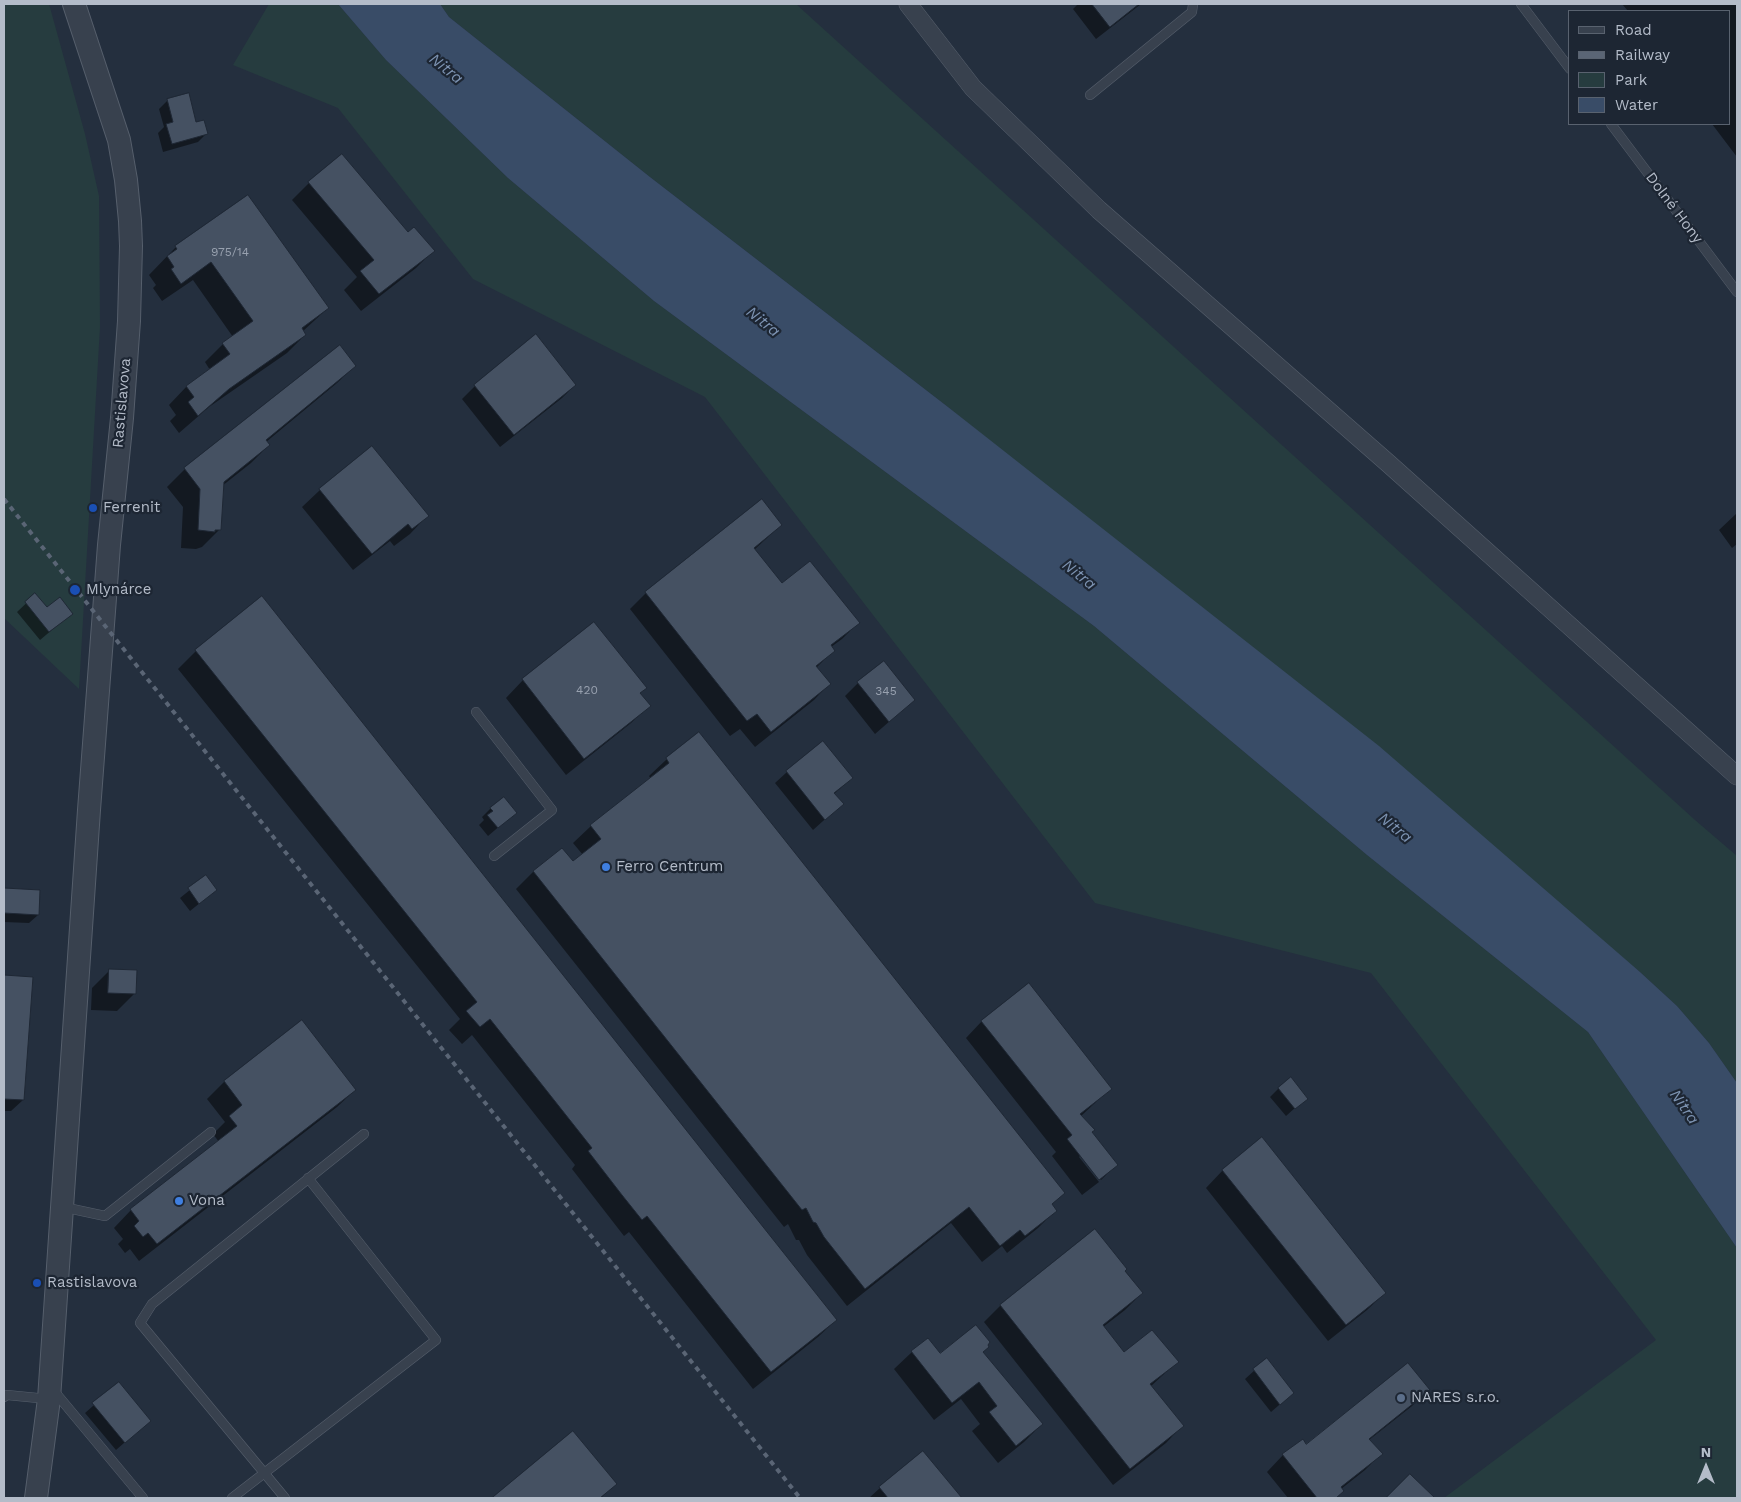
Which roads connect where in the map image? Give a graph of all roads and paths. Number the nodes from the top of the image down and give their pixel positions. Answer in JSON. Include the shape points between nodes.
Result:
{"nodes":[{"id":1,"x":74,"y":4,"type":"edge"},
{"id":2,"x":908,"y":4,"type":"edge"},
{"id":3,"x":1193,"y":4,"type":"edge"},
{"id":4,"x":1521,"y":4,"type":"edge"},
{"id":5,"x":1568,"y":66,"type":"edge"},
{"id":6,"x":1090,"y":95,"type":"dead end"},
{"id":7,"x":1612,"y":125,"type":"edge"},
{"id":8,"x":1737,"y":292,"type":"edge"},
{"id":9,"x":476,"y":712,"type":"dead end"},
{"id":10,"x":1737,"y":776,"type":"edge"},
{"id":11,"x":494,"y":856,"type":"dead end"},
{"id":12,"x":211,"y":1132,"type":"dead end"},
{"id":13,"x":364,"y":1134,"type":"dead end"},
{"id":14,"x":308,"y":1178,"type":"junction"},
{"id":15,"x":63,"y":1207,"type":"junction"},
{"id":16,"x":50,"y":1393,"type":"junction"},
{"id":17,"x":4,"y":1397,"type":"edge"},
{"id":18,"x":264,"y":1473,"type":"junction"},
{"id":19,"x":36,"y":1498,"type":"edge"},
{"id":20,"x":142,"y":1498,"type":"edge"},
{"id":21,"x":232,"y":1498,"type":"edge"},
{"id":22,"x":284,"y":1498,"type":"edge"}],
"edges":[{"from":1,"to":15,"type":"street","name":"Rastislavova","via":[[119,140],[129,200],[131,246],[129,321],[89,810]]},
{"from":2,"to":10,"type":"street","via":[[973,88],[1099,210]]},
{"from":3,"to":6,"type":"lane","via":[[1192,12]]},
{"from":4,"to":5,"type":"lane"},
{"from":7,"to":8,"type":"lane","name":"Dolné Hony"},
{"from":9,"to":11,"type":"lane","via":[[552,810]]},
{"from":12,"to":15,"type":"lane","via":[[105,1216]]},
{"from":13,"to":14,"type":"lane"},
{"from":14,"to":18,"type":"lane","via":[[152,1304],[140,1323]]},
{"from":14,"to":18,"type":"lane","via":[[436,1340]]},
{"from":15,"to":16,"type":"street","name":"Rastislavova"},
{"from":16,"to":17,"type":"lane"},
{"from":16,"to":19,"type":"street","name":"Rastislavova"},
{"from":16,"to":20,"type":"lane"},
{"from":18,"to":21,"type":"lane"},
{"from":18,"to":22,"type":"lane"}]}
